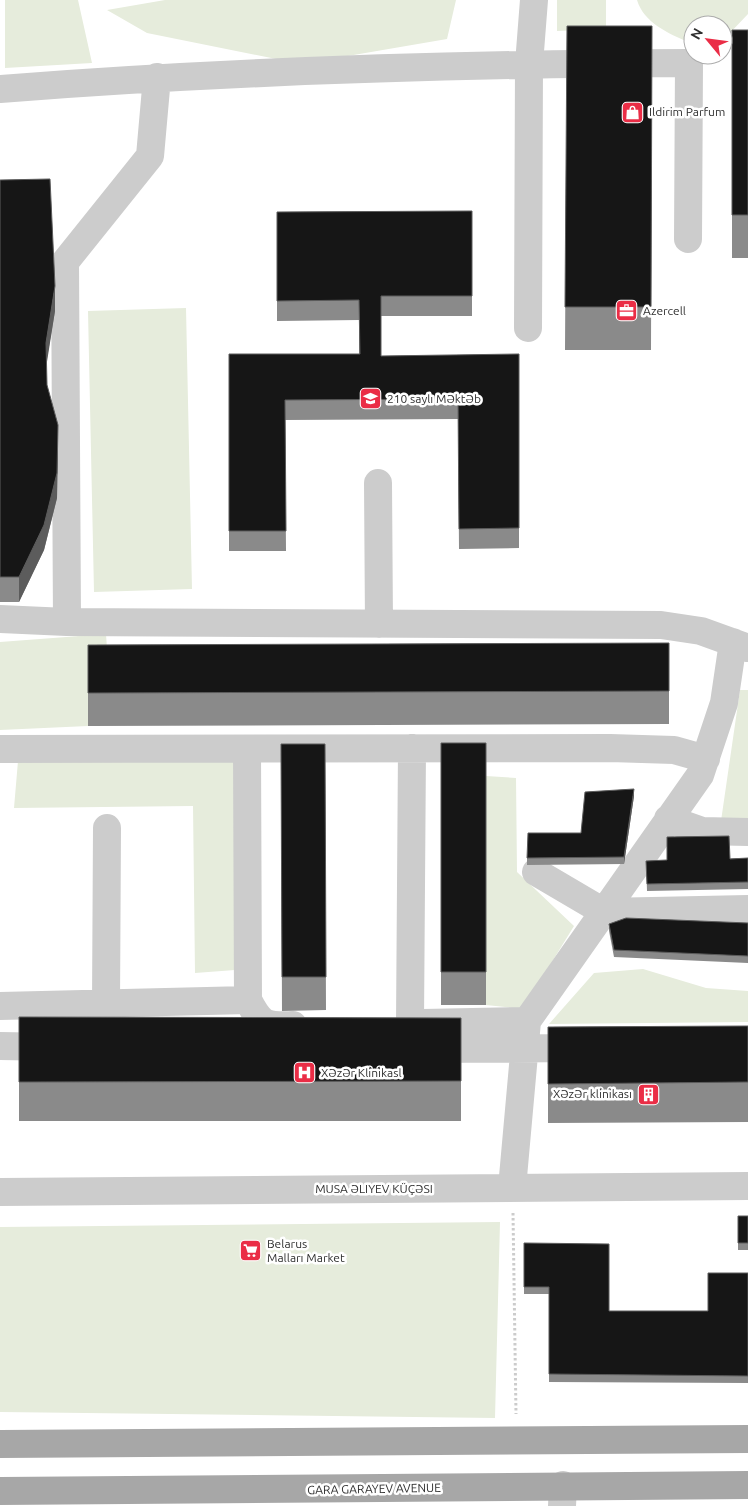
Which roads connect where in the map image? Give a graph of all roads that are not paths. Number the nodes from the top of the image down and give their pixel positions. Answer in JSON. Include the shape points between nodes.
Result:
{"nodes":[{"id":1,"x":534,"y":0,"type":"edge"},
{"id":2,"x":529,"y":64,"type":"junction"},
{"id":3,"x":157,"y":77,"type":"junction"},
{"id":4,"x":0,"y":89,"type":"edge"},
{"id":5,"x":688,"y":239,"type":"dead end"},
{"id":6,"x":528,"y":328,"type":"dead end"},
{"id":7,"x":378,"y":483,"type":"dead end"},
{"id":8,"x":0,"y":619,"type":"edge"},
{"id":9,"x":67,"y":622,"type":"junction"},
{"id":10,"x":378,"y":624,"type":"junction"},
{"id":11,"x":741,"y":645,"type":"edge"},
{"id":12,"x":412,"y":748,"type":"junction"},
{"id":13,"x":0,"y":749,"type":"edge"},
{"id":14,"x":247,"y":749,"type":"junction"},
{"id":15,"x":706,"y":758,"type":"junction"},
{"id":16,"x":668,"y":819,"type":"junction"},
{"id":17,"x":107,"y":828,"type":"dead end"},
{"id":18,"x":748,"y":832,"type":"edge"},
{"id":19,"x":536,"y":872,"type":"dead end"},
{"id":20,"x":748,"y":909,"type":"edge"},
{"id":21,"x":604,"y":912,"type":"junction"},
{"id":22,"x":248,"y":1000,"type":"junction"},
{"id":23,"x":106,"y":1003,"type":"junction"},
{"id":24,"x":0,"y":1006,"type":"edge"},
{"id":25,"x":527,"y":1021,"type":"junction"},
{"id":26,"x":410,"y":1023,"type":"junction"},
{"id":27,"x":381,"y":1024,"type":"edge"},
{"id":28,"x":322,"y":1025,"type":"edge"},
{"id":29,"x":0,"y":1046,"type":"edge"},
{"id":30,"x":79,"y":1047,"type":"edge"},
{"id":31,"x":612,"y":1047,"type":"edge"},
{"id":32,"x":267,"y":1048,"type":"edge"},
{"id":33,"x":307,"y":1048,"type":"edge"},
{"id":34,"x":396,"y":1049,"type":"edge"},
{"id":35,"x":524,"y":1050,"type":"junction"},
{"id":36,"x":748,"y":1186,"type":"edge"},
{"id":37,"x":512,"y":1188,"type":"junction"},
{"id":38,"x":0,"y":1192,"type":"edge"},
{"id":39,"x":748,"y":1439,"type":"edge"},
{"id":40,"x":0,"y":1444,"type":"edge"},
{"id":41,"x":748,"y":1485,"type":"edge"},
{"id":42,"x":0,"y":1491,"type":"edge"},
{"id":43,"x":563,"y":1495,"type":"edge"}],
"edges":[{"from":1,"to":2,"type":"street"},
{"from":2,"to":3,"type":"street"},
{"from":2,"to":5,"type":"street","via":[[689,63]]},
{"from":2,"to":6,"type":"street"},
{"from":3,"to":4,"type":"street"},
{"from":3,"to":9,"type":"street","via":[[150,156],[65,262]]},
{"from":7,"to":10,"type":"street"},
{"from":8,"to":9,"type":"street"},
{"from":9,"to":10,"type":"street"},
{"from":10,"to":11,"type":"street","via":[[662,625],[701,631]]},
{"from":11,"to":15,"type":"street"},
{"from":12,"to":14,"type":"street"},
{"from":12,"to":15,"type":"street","via":[[674,750]]},
{"from":12,"to":26,"type":"street"},
{"from":13,"to":14,"type":"street"},
{"from":14,"to":22,"type":"street"},
{"from":15,"to":16,"type":"street","via":[[700,775]]},
{"from":16,"to":18,"type":"street","via":[[702,831]]},
{"from":16,"to":21,"type":"street"},
{"from":17,"to":23,"type":"street"},
{"from":19,"to":21,"type":"street"},
{"from":20,"to":21,"type":"street"},
{"from":21,"to":25,"type":"street"},
{"from":22,"to":23,"type":"street"},
{"from":22,"to":28,"type":"street","via":[[258,1018],[272,1026]]},
{"from":23,"to":24,"type":"street"},
{"from":25,"to":26,"type":"street"},
{"from":25,"to":35,"type":"street"},
{"from":26,"to":27,"type":"street"},
{"from":29,"to":30,"type":"street"},
{"from":31,"to":35,"type":"street"},
{"from":32,"to":33,"type":"street"},
{"from":34,"to":35,"type":"street"},
{"from":35,"to":37,"type":"street"},
{"from":36,"to":37,"type":"street","name":"MUSA ƏLIYEV KÜÇƏSI"},
{"from":37,"to":38,"type":"street","name":"MUSA ƏLIYEV KÜÇƏSI"},
{"from":39,"to":40,"type":"main road"},
{"from":41,"to":43,"type":"main road","name":"GARA GARAYEV AVENUE"},
{"from":42,"to":43,"type":"main road","name":"GARA GARAYEV AVENUE","via":[[416,1489]]}]}
